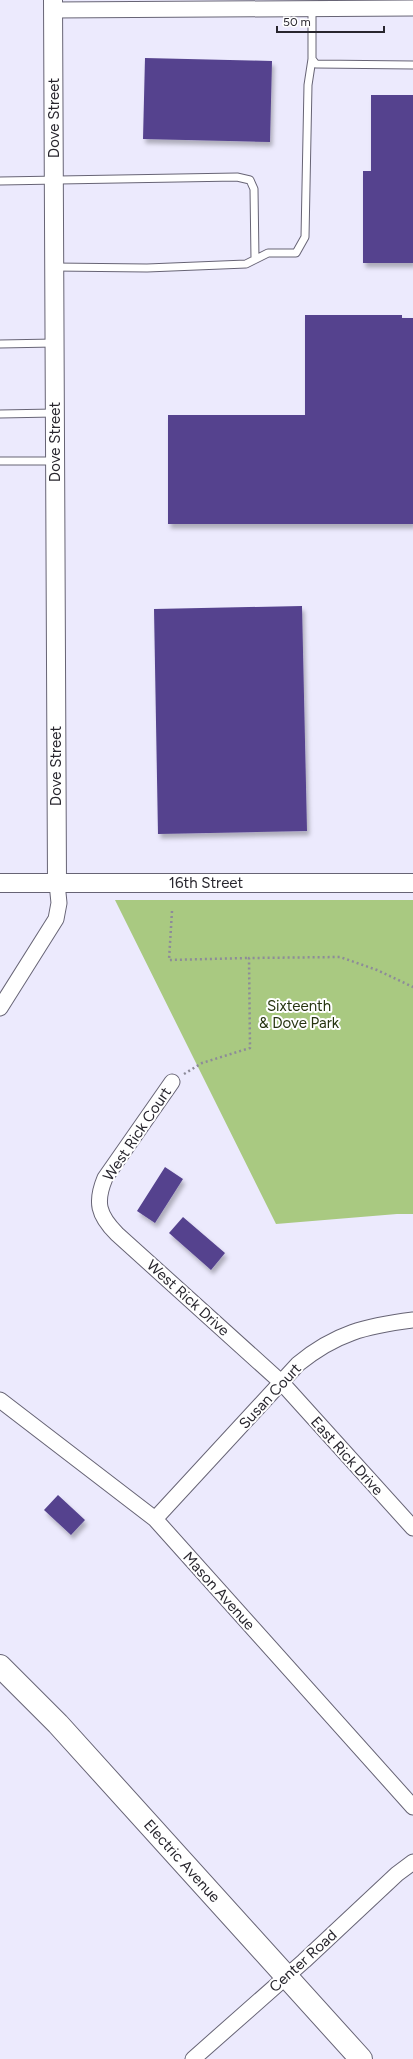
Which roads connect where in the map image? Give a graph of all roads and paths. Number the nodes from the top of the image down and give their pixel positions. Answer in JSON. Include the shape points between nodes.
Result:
{"nodes":[{"id":1,"x":53,"y":5,"type":"edge"},
{"id":2,"x":321,"y":6,"type":"edge"},
{"id":3,"x":413,"y":8,"type":"edge"},
{"id":4,"x":312,"y":59,"type":"junction"},
{"id":5,"x":413,"y":65,"type":"edge"},
{"id":6,"x":0,"y":181,"type":"edge"},
{"id":7,"x":54,"y":182,"type":"junction"},
{"id":8,"x":255,"y":260,"type":"junction"},
{"id":9,"x":54,"y":267,"type":"junction"},
{"id":10,"x":54,"y":343,"type":"junction"},
{"id":11,"x":0,"y":344,"type":"edge"},
{"id":12,"x":54,"y":413,"type":"junction"},
{"id":13,"x":0,"y":414,"type":"edge"},
{"id":14,"x":0,"y":461,"type":"edge"},
{"id":15,"x":55,"y":461,"type":"junction"},
{"id":16,"x":0,"y":883,"type":"edge"},
{"id":17,"x":57,"y":883,"type":"junction"},
{"id":18,"x":413,"y":883,"type":"edge"},
{"id":19,"x":172,"y":912,"type":"dead end"},
{"id":20,"x":249,"y":958,"type":"junction"},
{"id":21,"x":413,"y":987,"type":"edge"},
{"id":22,"x":0,"y":1008,"type":"edge"},
{"id":23,"x":172,"y":1082,"type":"joint"},
{"id":24,"x":99,"y":1209,"type":"joint"},
{"id":25,"x":413,"y":1320,"type":"edge"},
{"id":26,"x":282,"y":1383,"type":"junction"},
{"id":27,"x":0,"y":1400,"type":"edge"},
{"id":28,"x":155,"y":1519,"type":"junction"},
{"id":29,"x":413,"y":1528,"type":"edge"},
{"id":30,"x":0,"y":1666,"type":"edge"},
{"id":31,"x":413,"y":1807,"type":"edge"},
{"id":32,"x":413,"y":1862,"type":"edge"},
{"id":33,"x":286,"y":1977,"type":"junction"},
{"id":34,"x":193,"y":2059,"type":"edge"},
{"id":35,"x":361,"y":2059,"type":"edge"}],
"edges":[{"from":1,"to":2,"type":"street"},
{"from":1,"to":7,"type":"street","name":"Dove Street"},
{"from":2,"to":3,"type":"street"},
{"from":2,"to":4,"type":"lane"},
{"from":4,"to":5,"type":"lane","via":[[316,64]]},
{"from":4,"to":8,"type":"lane","via":[[308,85],[305,237],[296,253],[268,253]]},
{"from":6,"to":7,"type":"lane"},
{"from":7,"to":8,"type":"lane","via":[[238,178],[250,180],[254,189]]},
{"from":7,"to":9,"type":"street","name":"Dove Street"},
{"from":8,"to":9,"type":"lane","via":[[246,264],[147,268]]},
{"from":9,"to":10,"type":"street","name":"Dove Street"},
{"from":10,"to":11,"type":"lane"},
{"from":10,"to":12,"type":"street","name":"Dove Street"},
{"from":12,"to":13,"type":"lane"},
{"from":12,"to":15,"type":"street","name":"Dove Street"},
{"from":14,"to":15,"type":"lane"},
{"from":15,"to":17,"type":"street","name":"Dove Street"},
{"from":16,"to":17,"type":"street","name":"16th Street"},
{"from":17,"to":18,"type":"street","name":"16th Street"},
{"from":17,"to":22,"type":"street","via":[[60,903],[56,919]]},
{"from":19,"to":20,"type":"path","via":[[169,960]]},
{"from":20,"to":21,"type":"path","via":[[340,957],[377,970]]},
{"from":20,"to":23,"type":"path","via":[[250,1048],[202,1063]]},
{"from":23,"to":24,"type":"street","name":"West Rick Court","via":[[105,1178],[101,1188]]},
{"from":24,"to":26,"type":"street","name":"West Rick Drive","via":[[117,1234]]},
{"from":25,"to":26,"type":"street","name":"Susan Court","via":[[364,1329],[339,1337],[318,1348],[298,1364]]},
{"from":26,"to":28,"type":"street","name":"Susan Court"},
{"from":26,"to":29,"type":"street","name":"East Rick Drive"},
{"from":27,"to":28,"type":"street","name":"Mason Avenue"},
{"from":28,"to":31,"type":"street","name":"Mason Avenue"},
{"from":30,"to":33,"type":"main road","name":"Electric Avenue","via":[[58,1724]]},
{"from":32,"to":33,"type":"street","name":"Center Road"},
{"from":33,"to":34,"type":"street","name":"Center Road"},
{"from":33,"to":35,"type":"main road","name":"Electric Avenue"}]}
